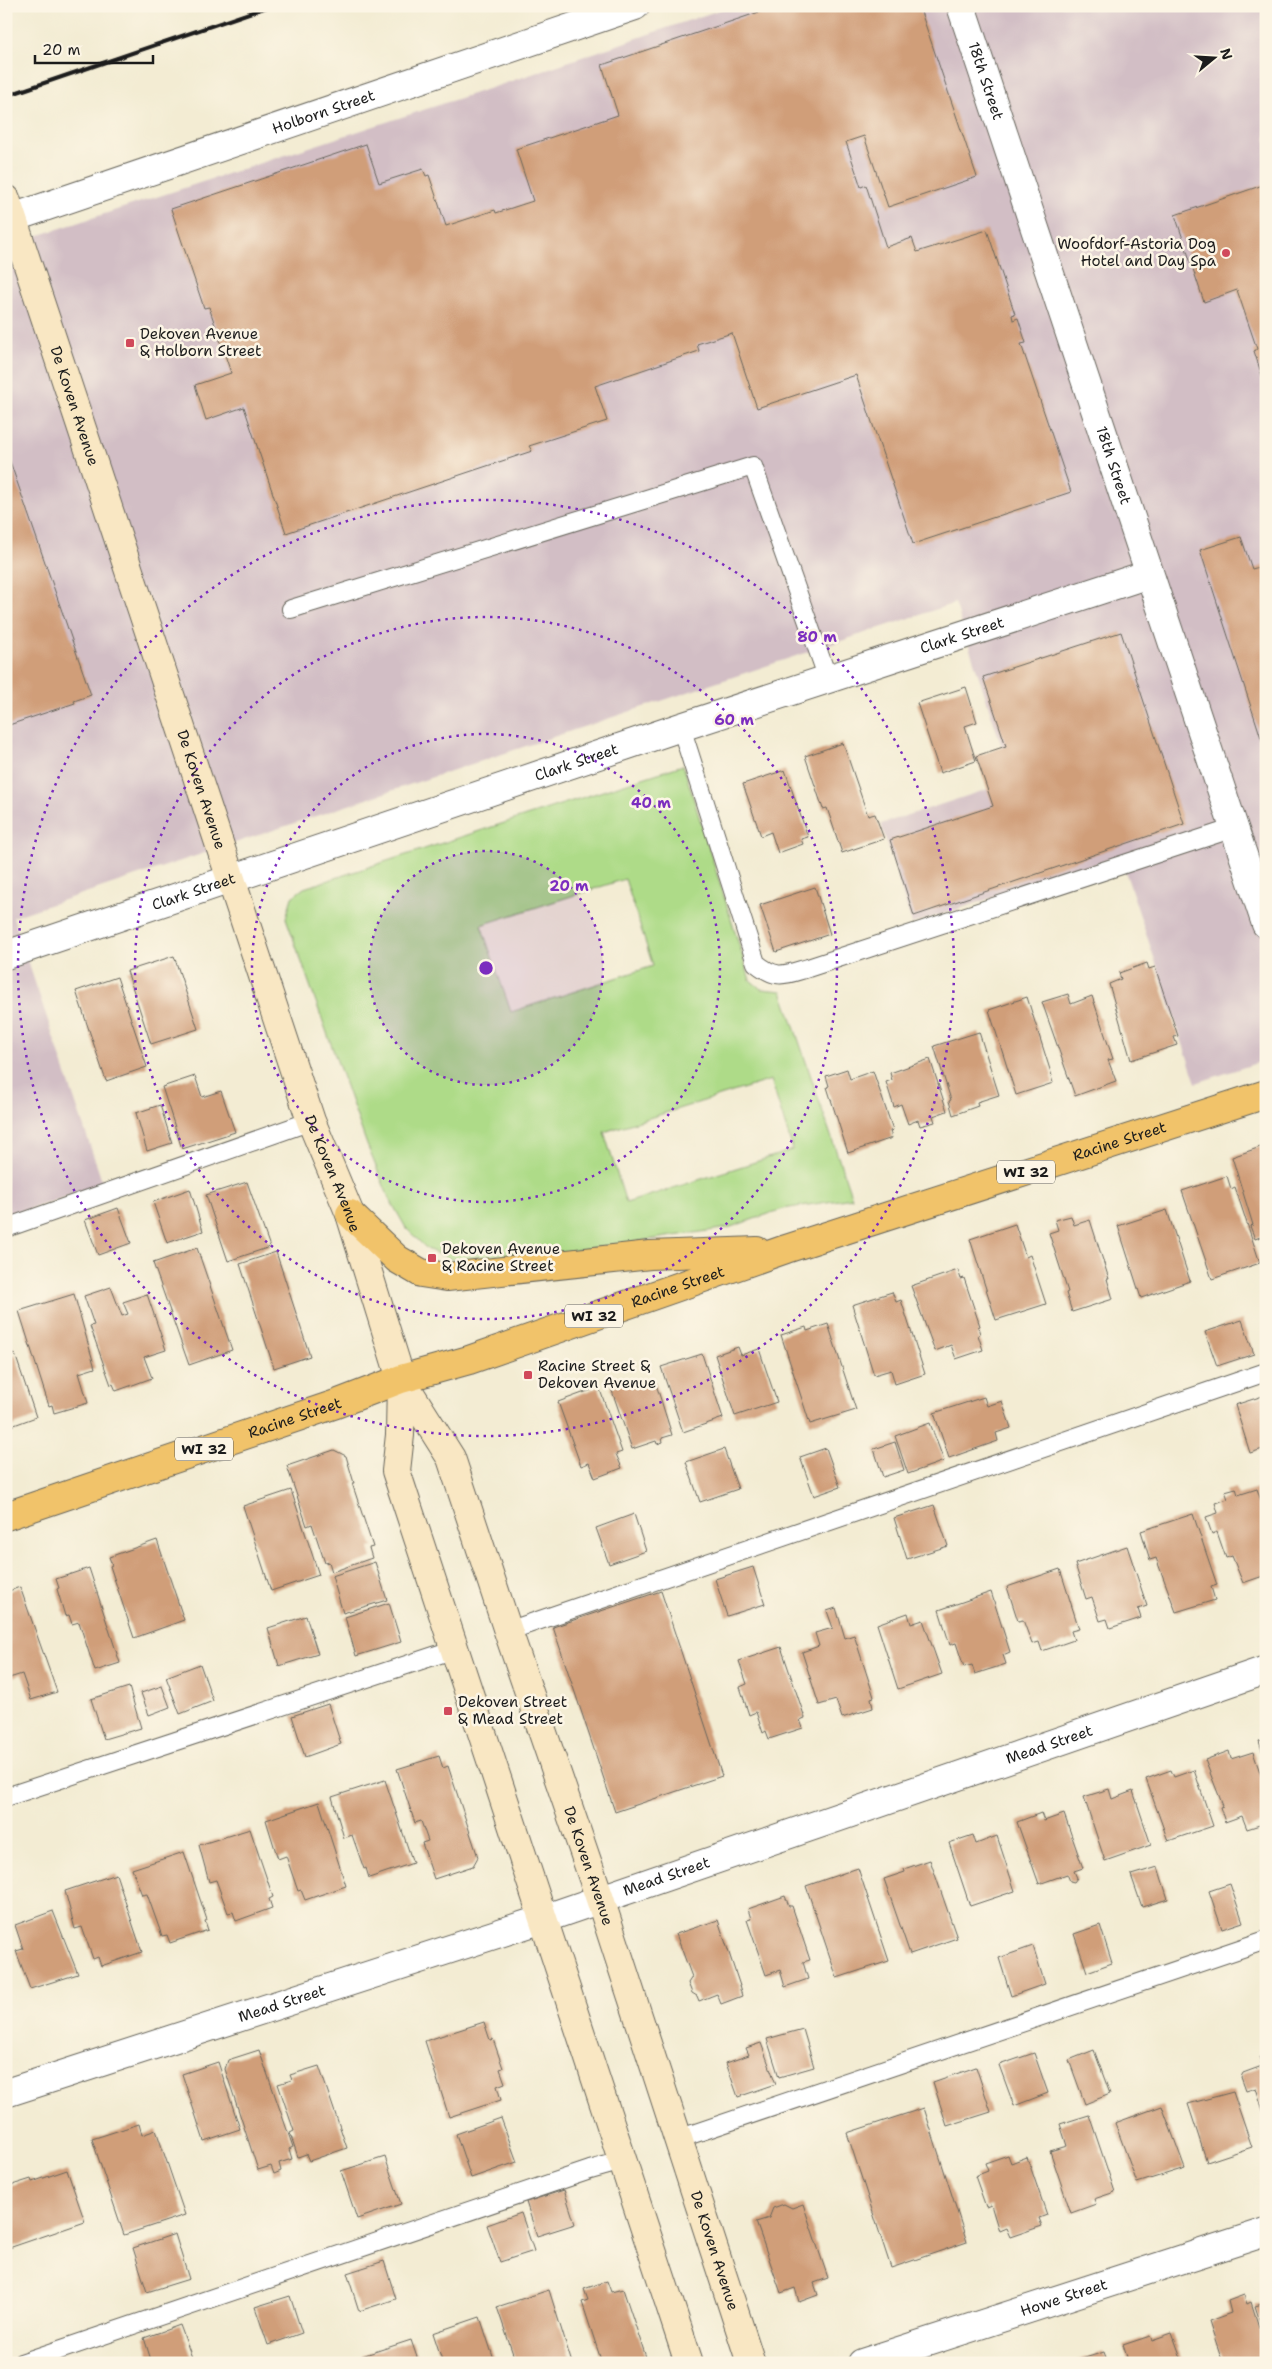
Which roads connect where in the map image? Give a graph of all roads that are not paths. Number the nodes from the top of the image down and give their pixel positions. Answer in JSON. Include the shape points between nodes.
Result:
{"nodes":[{"id":1,"x":635,"y":6,"type":"edge"},
{"id":2,"x":962,"y":6,"type":"edge"},
{"id":3,"x":9,"y":209,"type":"edge"},
{"id":4,"x":1149,"y":574,"type":"junction"},
{"id":5,"x":291,"y":609,"type":"dead end"},
{"id":6,"x":828,"y":679,"type":"junction"},
{"id":7,"x":681,"y":727,"type":"junction"},
{"id":8,"x":1234,"y":828,"type":"junction"},
{"id":9,"x":232,"y":880,"type":"junction"},
{"id":10,"x":1266,"y":924,"type":"edge"},
{"id":11,"x":6,"y":955,"type":"edge"},
{"id":12,"x":1266,"y":1094,"type":"edge"},
{"id":13,"x":311,"y":1121,"type":"junction"},
{"id":14,"x":350,"y":1214,"type":"junction"},
{"id":15,"x":6,"y":1228,"type":"edge"},
{"id":16,"x":786,"y":1250,"type":"junction"},
{"id":17,"x":1266,"y":1372,"type":"edge"},
{"id":18,"x":401,"y":1379,"type":"junction"},
{"id":19,"x":6,"y":1516,"type":"edge"},
{"id":20,"x":508,"y":1631,"type":"junction"},
{"id":21,"x":455,"y":1649,"type":"junction"},
{"id":22,"x":1266,"y":1670,"type":"edge"},
{"id":23,"x":6,"y":1797,"type":"edge"},
{"id":24,"x":600,"y":1899,"type":"junction"},
{"id":25,"x":543,"y":1919,"type":"junction"},
{"id":26,"x":1266,"y":1940,"type":"edge"},
{"id":27,"x":6,"y":2094,"type":"edge"},
{"id":28,"x":678,"y":2140,"type":"junction"},
{"id":29,"x":622,"y":2161,"type":"junction"},
{"id":30,"x":1266,"y":2232,"type":"edge"},
{"id":31,"x":21,"y":2363,"type":"edge"},
{"id":32,"x":689,"y":2363,"type":"edge"},
{"id":33,"x":751,"y":2363,"type":"edge"},
{"id":34,"x":862,"y":2363,"type":"edge"}],
"edges":[{"from":1,"to":3,"type":"street","name":"Holborn Street"},
{"from":2,"to":4,"type":"street","name":"18th Street"},
{"from":3,"to":9,"type":"street","name":"De Koven Avenue"},
{"from":4,"to":6,"type":"street","name":"Clark Street"},
{"from":4,"to":8,"type":"street","name":"18th Street"},
{"from":5,"to":6,"type":"lane","via":[[753,466]]},
{"from":6,"to":7,"type":"street","name":"Clark Street"},
{"from":7,"to":8,"type":"lane","via":[[756,963],[769,973],[783,975],[808,968]]},
{"from":7,"to":9,"type":"street","name":"Clark Street"},
{"from":8,"to":10,"type":"street","name":"18th Street"},
{"from":9,"to":11,"type":"street","name":"Clark Street"},
{"from":9,"to":13,"type":"street","name":"De Koven Avenue"},
{"from":12,"to":16,"type":"main road","name":"Racine Street","number":"WI 32"},
{"from":13,"to":14,"type":"street","name":"De Koven Avenue"},
{"from":13,"to":15,"type":"lane"},
{"from":14,"to":16,"type":"main road","via":[[397,1259],[420,1272],[447,1277],[650,1255]]},
{"from":14,"to":18,"type":"street","name":"De Koven Avenue"},
{"from":16,"to":18,"type":"main road","name":"Racine Street","number":"WI 32","via":[[469,1360]]},
{"from":17,"to":20,"type":"lane"},
{"from":18,"to":19,"type":"main road","name":"Racine Street","number":"WI 32"},
{"from":18,"to":20,"type":"street","name":"De Koven Avenue","via":[[451,1458]]},
{"from":18,"to":21,"type":"street","name":"De Koven Avenue","via":[[396,1471]]},
{"from":20,"to":24,"type":"street","name":"De Koven Avenue"},
{"from":21,"to":23,"type":"lane"},
{"from":21,"to":25,"type":"street","name":"De Koven Avenue"},
{"from":22,"to":24,"type":"street","name":"Mead Street"},
{"from":24,"to":25,"type":"street","name":"Mead Street"},
{"from":24,"to":28,"type":"street","name":"De Koven Avenue"},
{"from":25,"to":27,"type":"street","name":"Mead Street"},
{"from":25,"to":29,"type":"street","name":"De Koven Avenue"},
{"from":26,"to":28,"type":"lane"},
{"from":28,"to":33,"type":"street","name":"De Koven Avenue"},
{"from":29,"to":31,"type":"lane"},
{"from":29,"to":32,"type":"street","name":"De Koven Avenue"},
{"from":30,"to":34,"type":"street","name":"Howe Street"}]}
